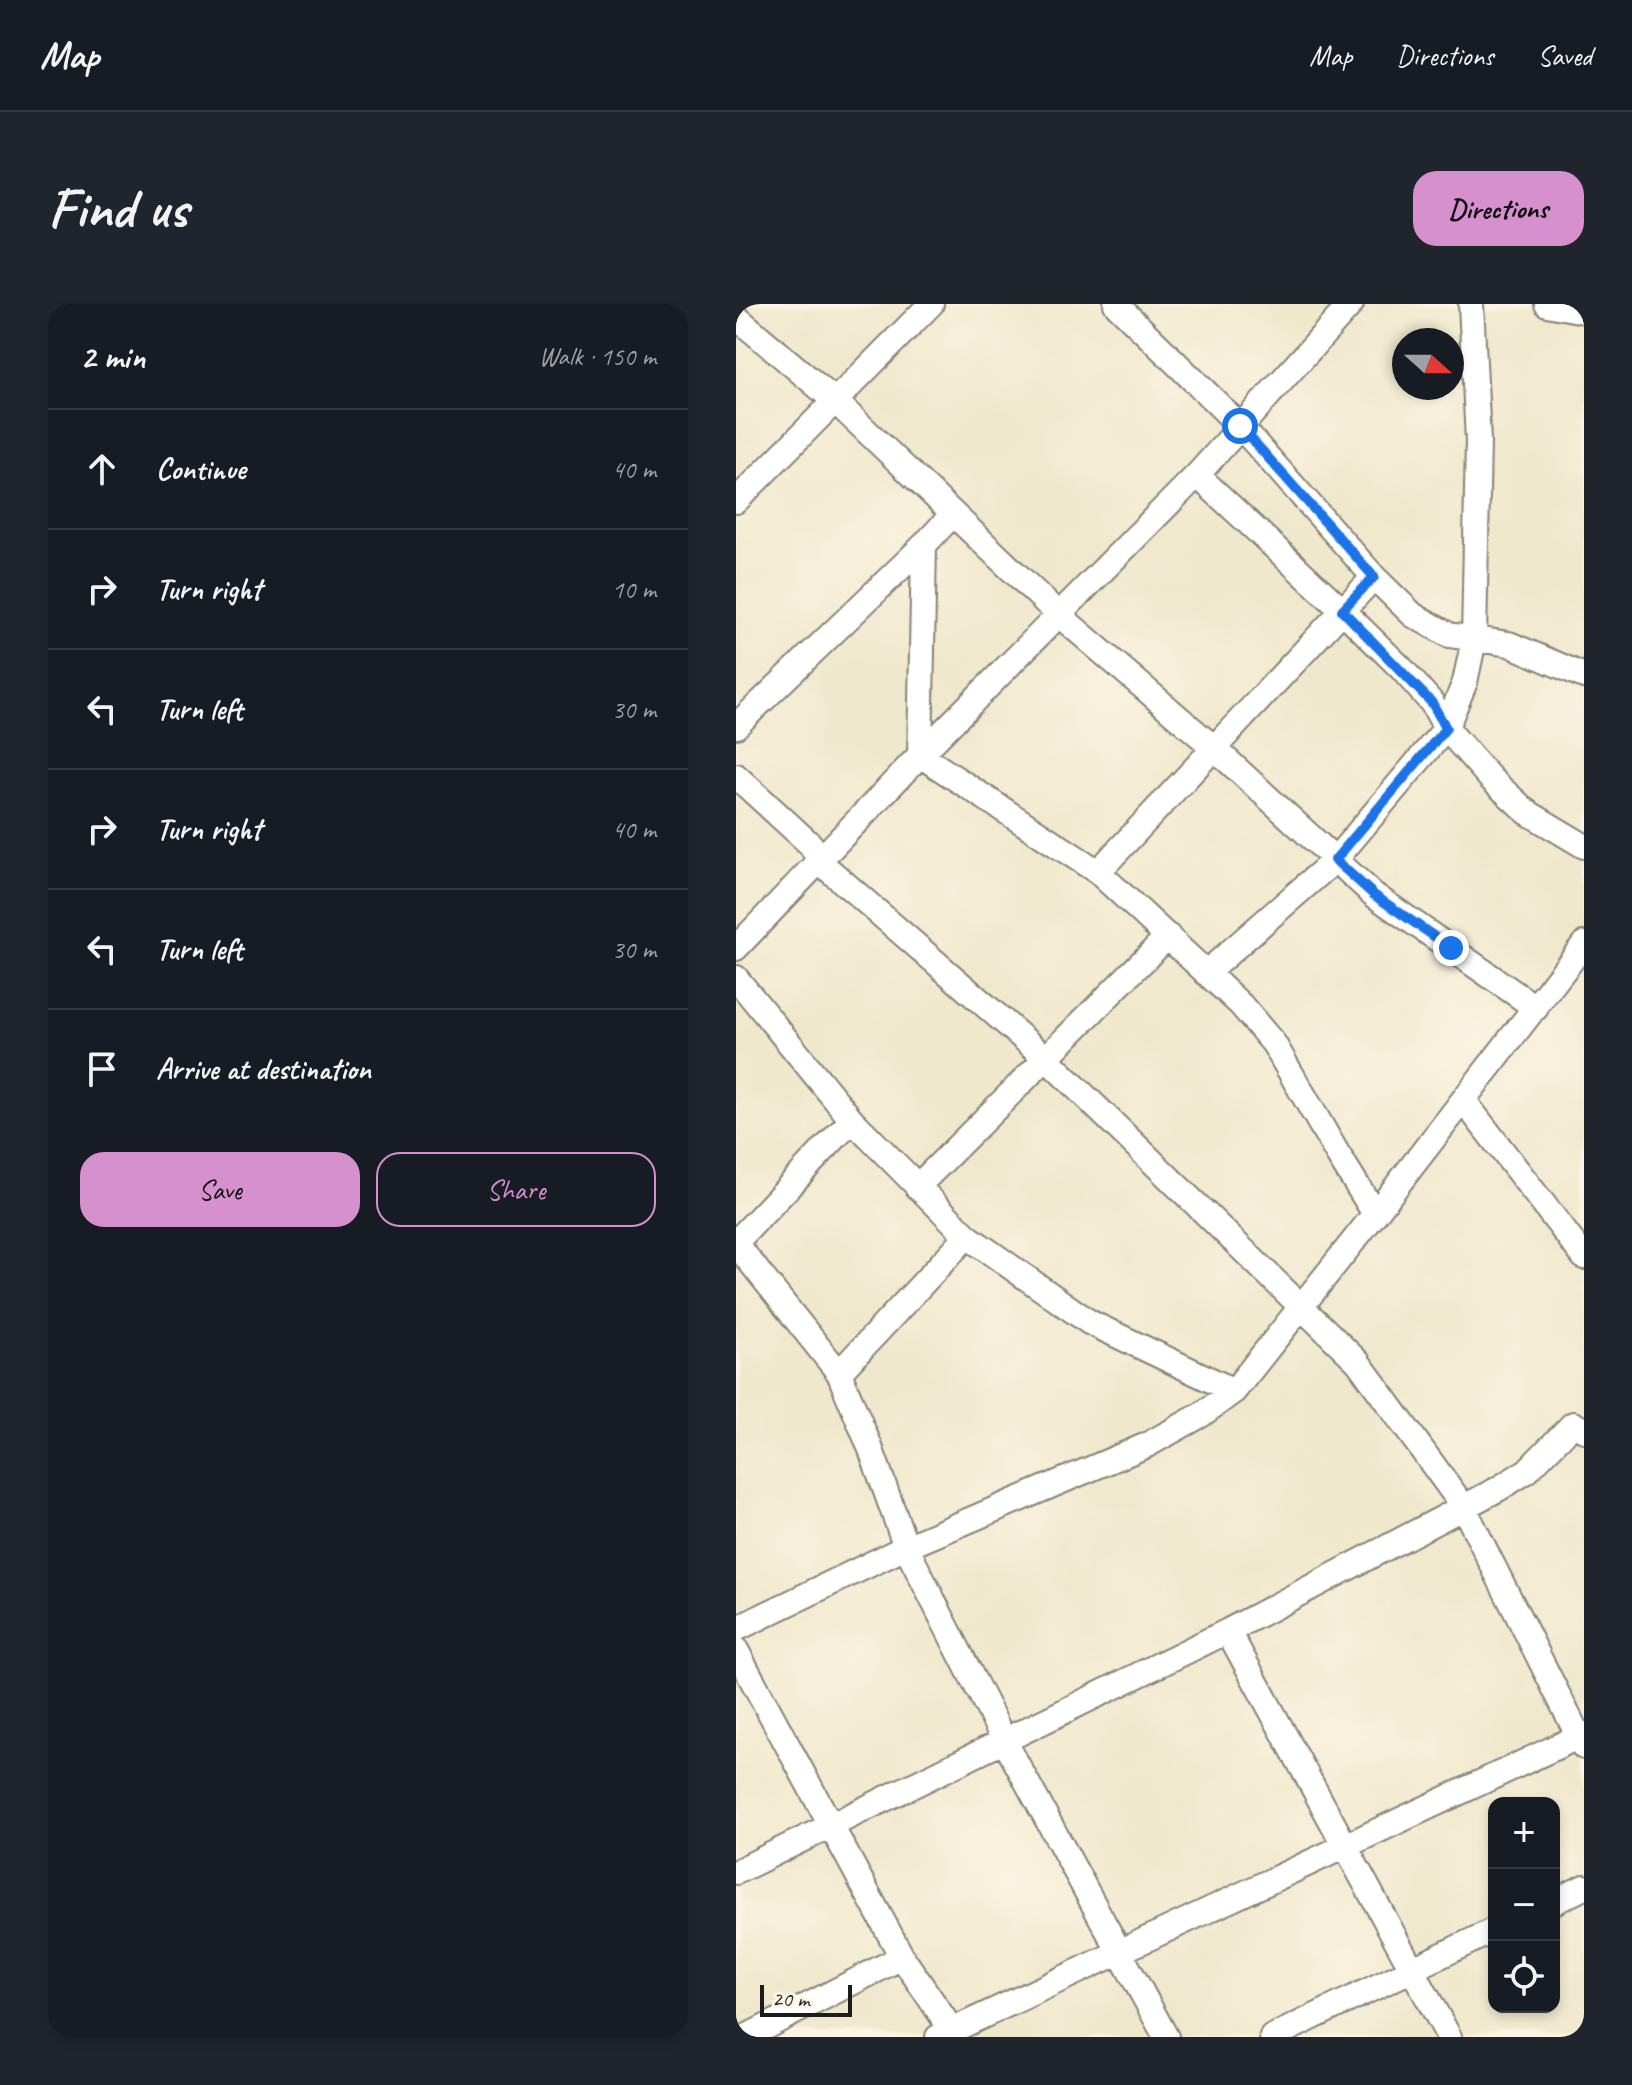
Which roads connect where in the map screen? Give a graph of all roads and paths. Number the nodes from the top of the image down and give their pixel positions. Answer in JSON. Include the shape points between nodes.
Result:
{"nodes":[{"id":1,"x":1116,"y":304,"type":"edge"},
{"id":2,"x":1351,"y":304,"type":"edge"},
{"id":3,"x":1471,"y":304,"type":"edge"},
{"id":4,"x":1547,"y":304,"type":"edge"},
{"id":5,"x":929,"y":305,"type":"edge"},
{"id":6,"x":1584,"y":311,"type":"edge"},
{"id":7,"x":736,"y":317,"type":"edge"},
{"id":8,"x":835,"y":401,"type":"junction"},
{"id":9,"x":1240,"y":426,"type":"junction"},
{"id":10,"x":1197,"y":475,"type":"junction"},
{"id":11,"x":736,"y":501,"type":"edge"},
{"id":12,"x":953,"y":514,"type":"junction"},
{"id":13,"x":924,"y":545,"type":"junction"},
{"id":14,"x":1374,"y":577,"type":"junction"},
{"id":15,"x":1342,"y":610,"type":"junction"},
{"id":16,"x":1058,"y":614,"type":"junction"},
{"id":17,"x":1474,"y":640,"type":"junction"},
{"id":18,"x":1584,"y":676,"type":"edge"},
{"id":19,"x":736,"y":726,"type":"edge"},
{"id":20,"x":1446,"y":728,"type":"junction"},
{"id":21,"x":1214,"y":748,"type":"junction"},
{"id":22,"x":920,"y":755,"type":"junction"},
{"id":23,"x":736,"y":776,"type":"edge"},
{"id":24,"x":1584,"y":846,"type":"edge"},
{"id":25,"x":1335,"y":860,"type":"junction"},
{"id":26,"x":820,"y":862,"type":"junction"},
{"id":27,"x":1098,"y":872,"type":"junction"},
{"id":28,"x":1168,"y":936,"type":"junction"},
{"id":29,"x":1584,"y":944,"type":"edge"},
{"id":30,"x":736,"y":948,"type":"edge"},
{"id":31,"x":1206,"y":973,"type":"junction"},
{"id":32,"x":736,"y":978,"type":"edge"},
{"id":33,"x":1536,"y":1008,"type":"junction"},
{"id":34,"x":1047,"y":1059,"type":"junction"},
{"id":35,"x":1464,"y":1101,"type":"junction"},
{"id":36,"x":852,"y":1120,"type":"junction"},
{"id":37,"x":917,"y":1187,"type":"junction"},
{"id":38,"x":1375,"y":1214,"type":"junction"},
{"id":39,"x":967,"y":1236,"type":"junction"},
{"id":40,"x":736,"y":1243,"type":"edge"},
{"id":41,"x":1584,"y":1257,"type":"edge"},
{"id":42,"x":1301,"y":1308,"type":"junction"},
{"id":43,"x":839,"y":1373,"type":"junction"},
{"id":44,"x":1234,"y":1391,"type":"junction"},
{"id":45,"x":1580,"y":1420,"type":"edge"},
{"id":46,"x":1463,"y":1506,"type":"junction"},
{"id":47,"x":906,"y":1547,"type":"junction"},
{"id":48,"x":736,"y":1629,"type":"edge"},
{"id":49,"x":1228,"y":1631,"type":"junction"},
{"id":50,"x":736,"y":1650,"type":"edge"},
{"id":51,"x":1582,"y":1739,"type":"edge"},
{"id":52,"x":1005,"y":1742,"type":"junction"},
{"id":53,"x":832,"y":1826,"type":"junction"},
{"id":54,"x":1343,"y":1846,"type":"junction"},
{"id":55,"x":736,"y":1872,"type":"edge"},
{"id":56,"x":1584,"y":1887,"type":"edge"},
{"id":57,"x":1560,"y":1899,"type":"edge"},
{"id":58,"x":1488,"y":1933,"type":"edge"},
{"id":59,"x":1118,"y":1952,"type":"junction"},
{"id":60,"x":902,"y":1957,"type":"junction"},
{"id":61,"x":1412,"y":1970,"type":"junction"},
{"id":62,"x":944,"y":2033,"type":"edge"},
{"id":63,"x":746,"y":2037,"type":"edge"},
{"id":64,"x":1166,"y":2037,"type":"edge"},
{"id":65,"x":1272,"y":2037,"type":"edge"},
{"id":66,"x":1449,"y":2037,"type":"edge"}],
"edges":[{"from":1,"to":9,"type":"street"},
{"from":2,"to":9,"type":"street"},
{"from":3,"to":17,"type":"street","via":[[1478,441]]},
{"from":4,"to":6,"type":"street"},
{"from":5,"to":8,"type":"street"},
{"from":7,"to":8,"type":"street"},
{"from":8,"to":11,"type":"street"},
{"from":8,"to":12,"type":"street"},
{"from":9,"to":10,"type":"street"},
{"from":9,"to":14,"type":"street"},
{"from":10,"to":15,"type":"street"},
{"from":10,"to":16,"type":"street"},
{"from":12,"to":13,"type":"street"},
{"from":12,"to":16,"type":"street"},
{"from":13,"to":19,"type":"street"},
{"from":13,"to":22,"type":"street"},
{"from":14,"to":15,"type":"street"},
{"from":14,"to":17,"type":"street","via":[[1413,615],[1449,635]]},
{"from":15,"to":20,"type":"street","via":[[1432,703]]},
{"from":15,"to":21,"type":"street"},
{"from":16,"to":21,"type":"street"},
{"from":16,"to":22,"type":"street"},
{"from":17,"to":18,"type":"street","via":[[1509,644]]},
{"from":17,"to":20,"type":"street","via":[[1465,682]]},
{"from":20,"to":24,"type":"street","via":[[1527,812]]},
{"from":20,"to":25,"type":"street"},
{"from":21,"to":25,"type":"street"},
{"from":21,"to":27,"type":"street"},
{"from":22,"to":26,"type":"street"},
{"from":22,"to":27,"type":"street"},
{"from":23,"to":26,"type":"street","via":[[811,845]]},
{"from":25,"to":31,"type":"street"},
{"from":25,"to":33,"type":"street","via":[[1374,895]]},
{"from":26,"to":30,"type":"street"},
{"from":26,"to":34,"type":"street"},
{"from":27,"to":28,"type":"street"},
{"from":28,"to":31,"type":"street"},
{"from":28,"to":34,"type":"street"},
{"from":29,"to":33,"type":"street"},
{"from":31,"to":38,"type":"street","via":[[1274,1044]]},
{"from":32,"to":36,"type":"street"},
{"from":33,"to":35,"type":"street"},
{"from":34,"to":37,"type":"street"},
{"from":34,"to":42,"type":"street"},
{"from":35,"to":38,"type":"street"},
{"from":35,"to":41,"type":"street"},
{"from":36,"to":37,"type":"street"},
{"from":36,"to":40,"type":"street"},
{"from":37,"to":39,"type":"street"},
{"from":38,"to":42,"type":"street"},
{"from":39,"to":43,"type":"street"},
{"from":39,"to":44,"type":"street","via":[[1089,1322]]},
{"from":40,"to":43,"type":"street"},
{"from":42,"to":44,"type":"street"},
{"from":42,"to":46,"type":"street","via":[[1358,1362]]},
{"from":43,"to":47,"type":"street"},
{"from":44,"to":47,"type":"street","via":[[1147,1445]]},
{"from":45,"to":46,"type":"street","via":[[1527,1471]]},
{"from":46,"to":49,"type":"street"},
{"from":46,"to":51,"type":"street"},
{"from":47,"to":48,"type":"street"},
{"from":47,"to":52,"type":"street"},
{"from":49,"to":52,"type":"street"},
{"from":49,"to":54,"type":"street"},
{"from":50,"to":53,"type":"street"},
{"from":51,"to":54,"type":"street"},
{"from":52,"to":53,"type":"street"},
{"from":52,"to":59,"type":"street"},
{"from":53,"to":55,"type":"street"},
{"from":53,"to":60,"type":"street"},
{"from":54,"to":59,"type":"street"},
{"from":54,"to":61,"type":"street"},
{"from":56,"to":57,"type":"street"},
{"from":58,"to":61,"type":"street"},
{"from":59,"to":62,"type":"street"},
{"from":59,"to":64,"type":"street"},
{"from":60,"to":62,"type":"street"},
{"from":60,"to":63,"type":"street"},
{"from":61,"to":65,"type":"street"},
{"from":61,"to":66,"type":"street"}]}
